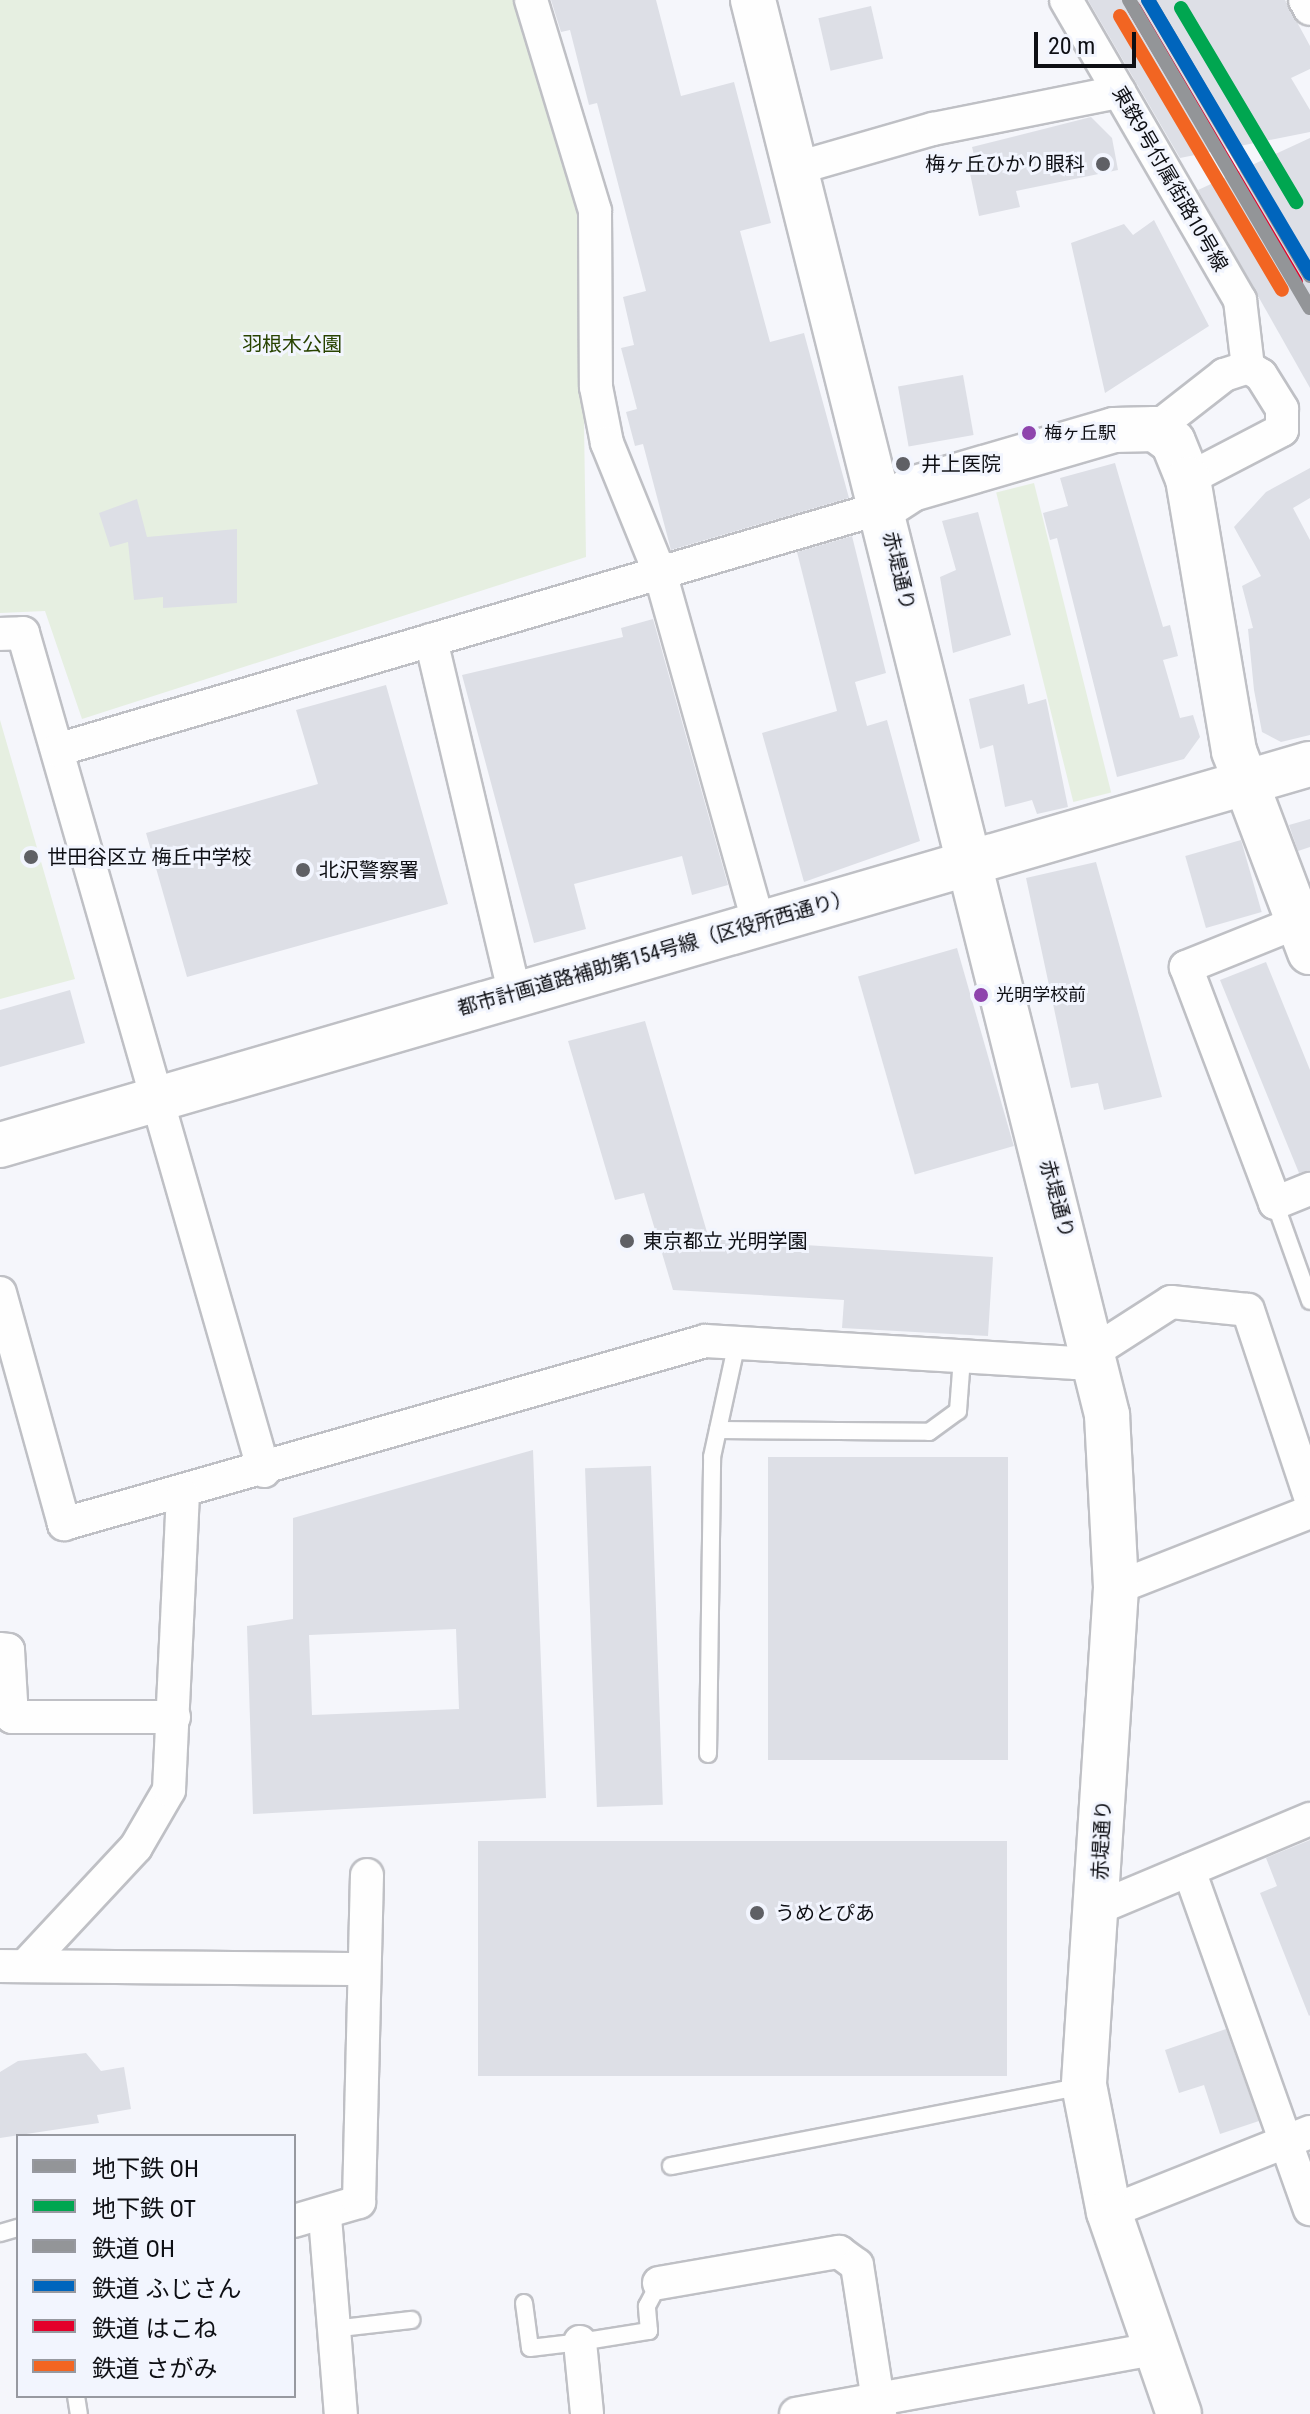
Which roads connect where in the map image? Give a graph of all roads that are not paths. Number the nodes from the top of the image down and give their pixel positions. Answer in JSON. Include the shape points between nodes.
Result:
{"nodes":[{"id":1,"x":531,"y":0,"type":"edge"},
{"id":2,"x":753,"y":0,"type":"edge"},
{"id":3,"x":1066,"y":0,"type":"edge"},
{"id":4,"x":1305,"y":0,"type":"edge"},
{"id":5,"x":1310,"y":9,"type":"edge"},
{"id":6,"x":1119,"y":92,"type":"junction"},
{"id":7,"x":794,"y":169,"type":"junction"},
{"id":8,"x":1248,"y":367,"type":"junction"},
{"id":9,"x":1297,"y":422,"type":"edge"},
{"id":10,"x":1155,"y":429,"type":"junction"},
{"id":11,"x":1188,"y":479,"type":"junction"},
{"id":12,"x":884,"y":507,"type":"junction"},
{"id":13,"x":661,"y":576,"type":"junction"},
{"id":14,"x":0,"y":634,"type":"edge"},
{"id":15,"x":431,"y":640,"type":"junction"},
{"id":16,"x":57,"y":750,"type":"junction"},
{"id":17,"x":1310,"y":764,"type":"edge"},
{"id":18,"x":1243,"y":782,"type":"junction"},
{"id":19,"x":969,"y":863,"type":"junction"},
{"id":20,"x":758,"y":922,"type":"junction"},
{"id":21,"x":1304,"y":937,"type":"edge"},
{"id":22,"x":515,"y":995,"type":"junction"},
{"id":23,"x":157,"y":1098,"type":"junction"},
{"id":24,"x":0,"y":1145,"type":"edge"},
{"id":25,"x":1310,"y":1189,"type":"edge"},
{"id":26,"x":1275,"y":1203,"type":"junction"},
{"id":27,"x":0,"y":1293,"type":"edge"},
{"id":28,"x":1310,"y":1301,"type":"edge"},
{"id":29,"x":737,"y":1342,"type":"junction"},
{"id":30,"x":1093,"y":1350,"type":"junction"},
{"id":31,"x":962,"y":1358,"type":"junction"},
{"id":32,"x":718,"y":1430,"type":"junction"},
{"id":33,"x":264,"y":1471,"type":"junction"},
{"id":34,"x":183,"y":1495,"type":"junction"},
{"id":35,"x":1310,"y":1496,"type":"edge"},
{"id":36,"x":1310,"y":1512,"type":"edge"},
{"id":37,"x":1116,"y":1588,"type":"junction"},
{"id":38,"x":0,"y":1649,"type":"edge"},
{"id":39,"x":174,"y":1717,"type":"junction"},
{"id":40,"x":708,"y":1754,"type":"dead end"},
{"id":41,"x":1310,"y":1819,"type":"edge"},
{"id":42,"x":1189,"y":1870,"type":"junction"},
{"id":43,"x":367,"y":1875,"type":"dead end"},
{"id":44,"x":1098,"y":1908,"type":"junction"},
{"id":45,"x":13,"y":1965,"type":"edge"},
{"id":46,"x":364,"y":1969,"type":"junction"},
{"id":47,"x":1084,"y":2085,"type":"junction"},
{"id":48,"x":1299,"y":2136,"type":"edge"},
{"id":49,"x":671,"y":2166,"type":"dead end"},
{"id":50,"x":1310,"y":2209,"type":"edge"},
{"id":51,"x":1109,"y":2212,"type":"junction"},
{"id":52,"x":310,"y":2219,"type":"edge"},
{"id":53,"x":659,"y":2283,"type":"joint"},
{"id":54,"x":524,"y":2303,"type":"dead end"},
{"id":55,"x":411,"y":2320,"type":"dead end"},
{"id":56,"x":333,"y":2329,"type":"junction"},
{"id":57,"x":580,"y":2342,"type":"junction"},
{"id":58,"x":1154,"y":2349,"type":"junction"},
{"id":59,"x":879,"y":2407,"type":"edge"},
{"id":60,"x":341,"y":2414,"type":"edge"},
{"id":61,"x":587,"y":2414,"type":"edge"},
{"id":62,"x":796,"y":2414,"type":"edge"},
{"id":63,"x":1179,"y":2414,"type":"edge"}],
"edges":[{"from":1,"to":13,"type":"street","via":[[595,211],[596,387],[607,443]]},
{"from":2,"to":7,"type":"street","name":"赤堤通り"},
{"from":3,"to":6,"type":"street","name":"東鉄9号付属街路10号線"},
{"from":4,"to":5,"type":"street"},
{"from":6,"to":7,"type":"street","via":[[933,129]]},
{"from":6,"to":8,"type":"street","name":"東鉄9号付属街路10号線","via":[[1240,300]]},
{"from":7,"to":12,"type":"street","name":"赤堤通り"},
{"from":8,"to":9,"type":"street"},
{"from":8,"to":10,"type":"street","via":[[1204,386]]},
{"from":9,"to":11,"type":"street","via":[[1227,465]]},
{"from":10,"to":11,"type":"street","via":[[1173,442]]},
{"from":10,"to":12,"type":"street","via":[[1093,436],[912,489]]},
{"from":11,"to":18,"type":"street"},
{"from":12,"to":13,"type":"street"},
{"from":12,"to":19,"type":"street","name":"赤堤通り"},
{"from":13,"to":15,"type":"street"},
{"from":13,"to":20,"type":"street"},
{"from":14,"to":16,"type":"street","via":[[23,633]]},
{"from":15,"to":16,"type":"street"},
{"from":15,"to":22,"type":"street"},
{"from":16,"to":23,"type":"street"},
{"from":17,"to":18,"type":"street","name":"都市計画道路補助第154号線（区役所西通り）"},
{"from":18,"to":19,"type":"street","name":"都市計画道路補助第154号線（区役所西通り）"},
{"from":18,"to":21,"type":"street"},
{"from":19,"to":20,"type":"street","name":"都市計画道路補助第154号線（区役所西通り）"},
{"from":19,"to":30,"type":"street","name":"赤堤通り"},
{"from":20,"to":22,"type":"street","name":"都市計画道路補助第154号線（区役所西通り）"},
{"from":21,"to":26,"type":"street","via":[[1186,967]]},
{"from":22,"to":23,"type":"street","name":"都市計画道路補助第154号線（区役所西通り）"},
{"from":23,"to":24,"type":"street","name":"都市計画道路補助第154号線（区役所西通り）"},
{"from":23,"to":33,"type":"street"},
{"from":25,"to":26,"type":"street"},
{"from":26,"to":28,"type":"lane"},
{"from":27,"to":34,"type":"street","via":[[64,1524]]},
{"from":29,"to":31,"type":"street"},
{"from":29,"to":32,"type":"lane"},
{"from":29,"to":33,"type":"street","via":[[705,1341]]},
{"from":30,"to":31,"type":"street","via":[[1061,1364]]},
{"from":30,"to":35,"type":"street","via":[[1171,1302],[1248,1310]]},
{"from":30,"to":37,"type":"street","name":"赤堤通り","via":[[1113,1462]]},
{"from":31,"to":32,"type":"lane","via":[[958,1411],[929,1432]]},
{"from":32,"to":40,"type":"lane"},
{"from":33,"to":34,"type":"street"},
{"from":34,"to":39,"type":"street"},
{"from":36,"to":37,"type":"street"},
{"from":37,"to":44,"type":"street","name":"赤堤通り"},
{"from":38,"to":39,"type":"street","via":[[8,1650],[12,1717]]},
{"from":39,"to":45,"type":"street","via":[[169,1790],[136,1847]]},
{"from":41,"to":42,"type":"street"},
{"from":42,"to":44,"type":"street"},
{"from":42,"to":48,"type":"street"},
{"from":43,"to":46,"type":"street"},
{"from":44,"to":47,"type":"street","name":"赤堤通り"},
{"from":45,"to":46,"type":"street"},
{"from":46,"to":52,"type":"street","via":[[359,2202],[325,2208]]},
{"from":47,"to":49,"type":"lane"},
{"from":47,"to":51,"type":"street","name":"赤堤通り"},
{"from":48,"to":50,"type":"street"},
{"from":48,"to":51,"type":"street"},
{"from":51,"to":58,"type":"street","name":"赤堤通り"},
{"from":52,"to":56,"type":"street"},
{"from":53,"to":57,"type":"lane","via":[[647,2306],[649,2331]]},
{"from":53,"to":59,"type":"street","via":[[839,2252],[857,2265]]},
{"from":54,"to":57,"type":"lane","via":[[530,2348]]},
{"from":55,"to":56,"type":"lane"},
{"from":56,"to":60,"type":"street"},
{"from":57,"to":61,"type":"street"},
{"from":58,"to":59,"type":"street"},
{"from":58,"to":63,"type":"street","name":"赤堤通り"},
{"from":59,"to":62,"type":"street"}]}
